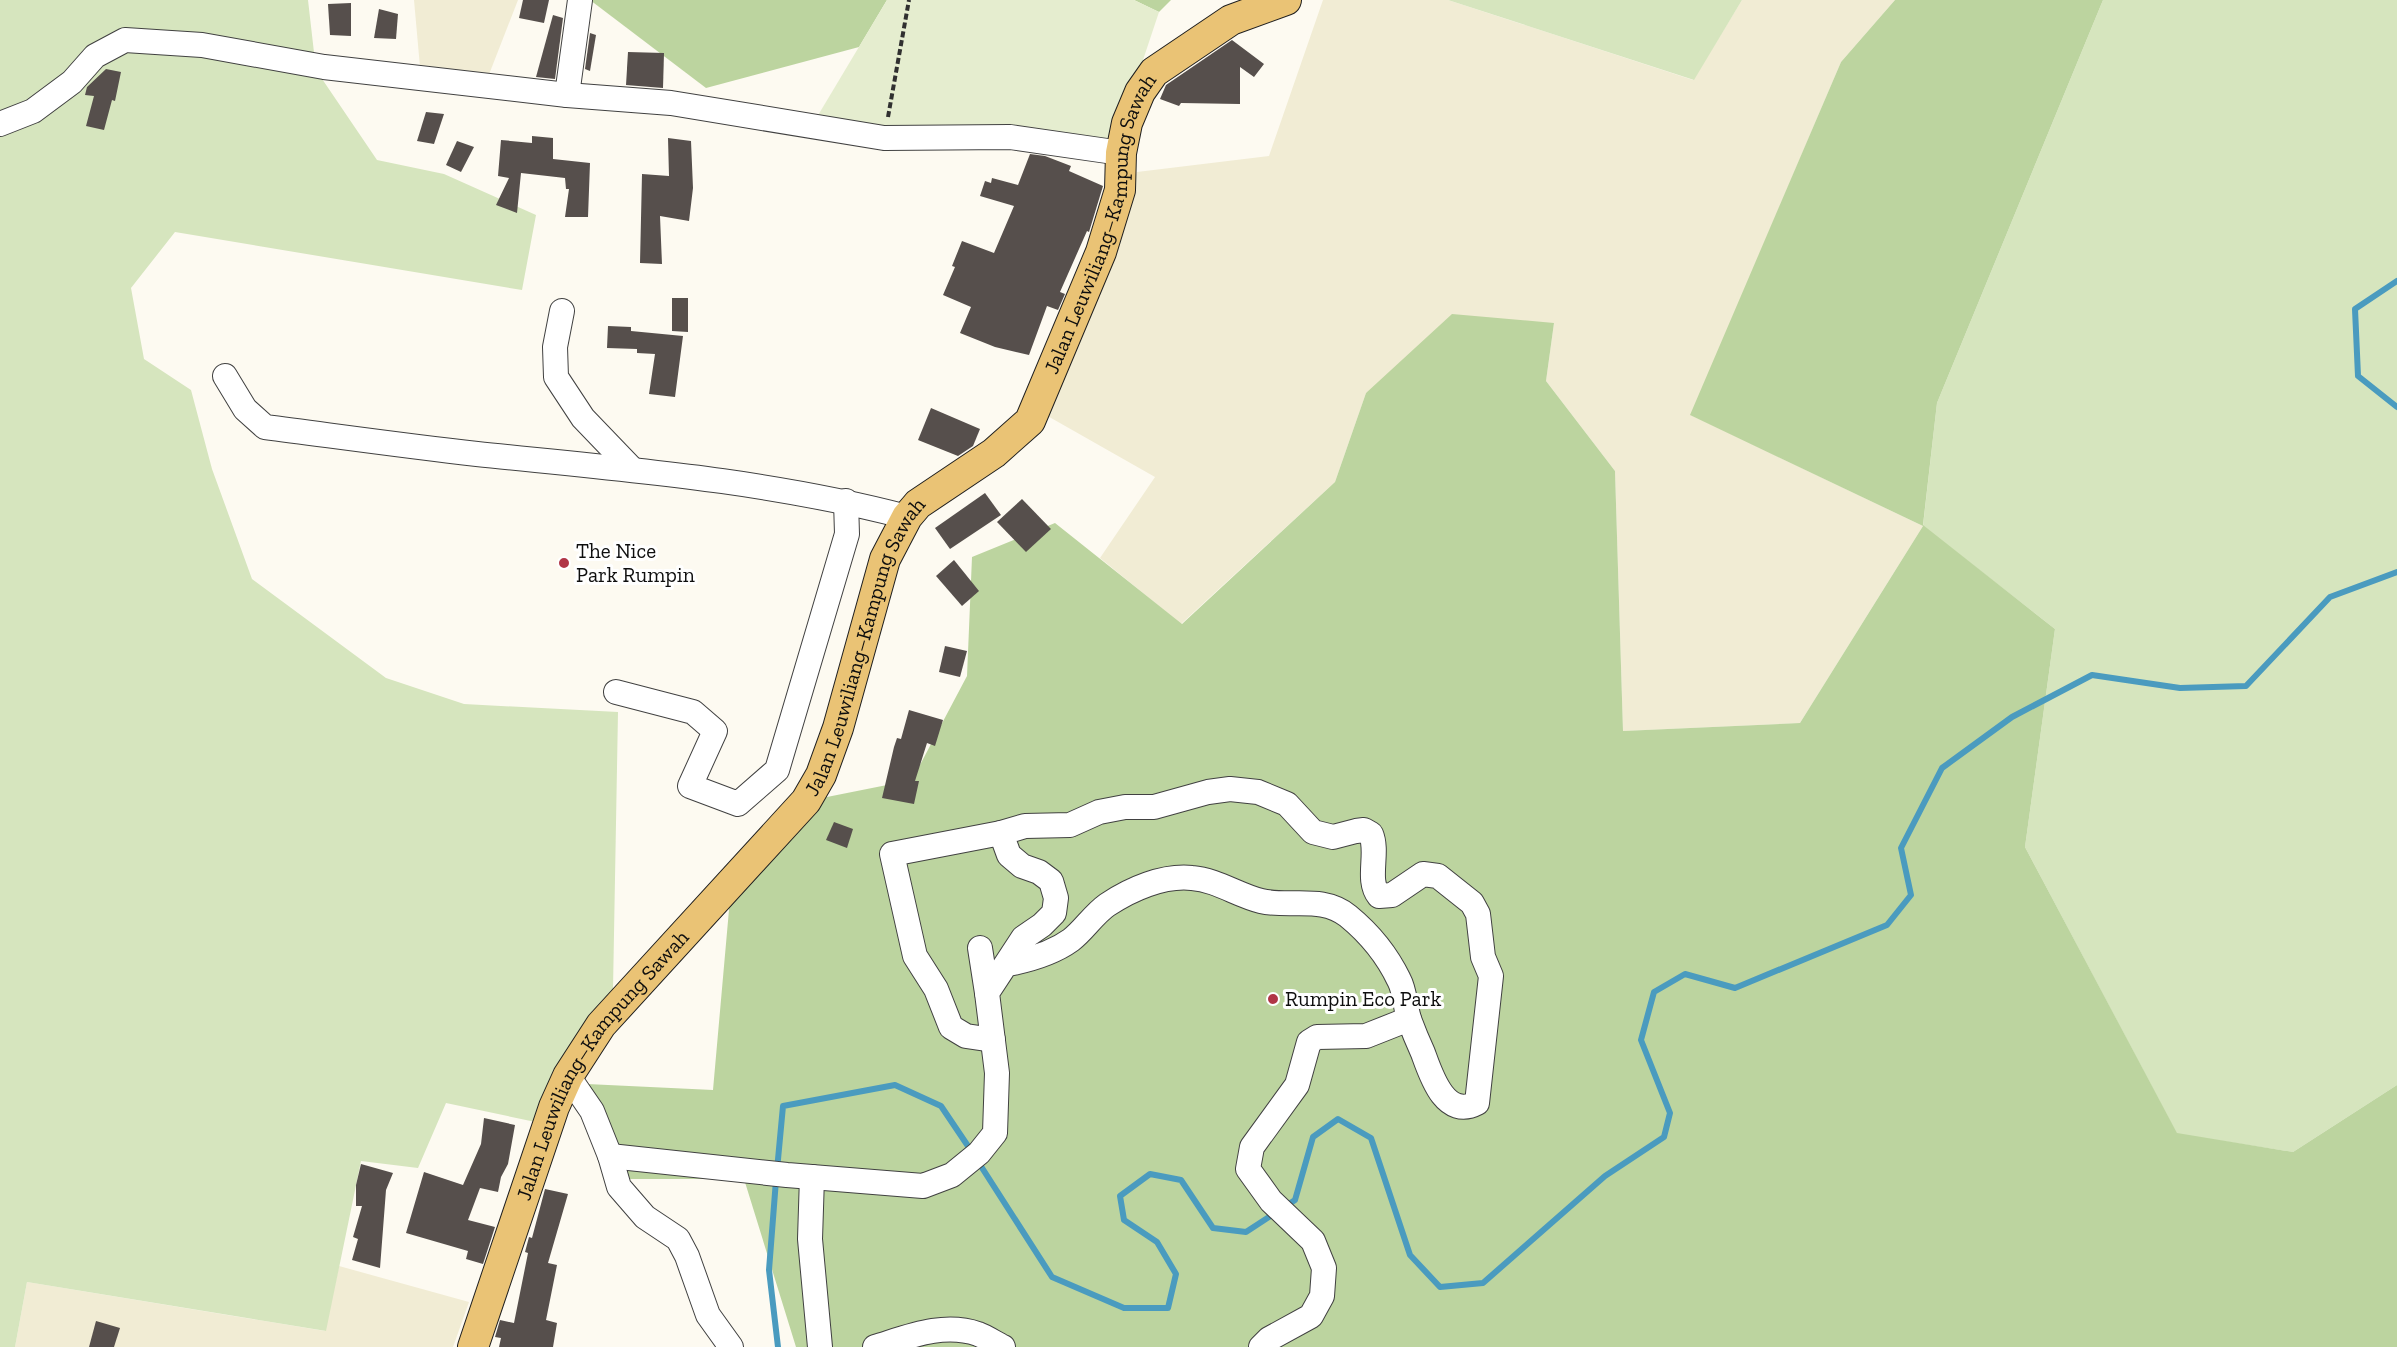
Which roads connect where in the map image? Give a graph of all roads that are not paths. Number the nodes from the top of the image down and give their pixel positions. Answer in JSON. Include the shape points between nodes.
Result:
{"nodes":[{"id":1,"x":580,"y":0,"type":"edge"},
{"id":2,"x":1286,"y":0,"type":"edge"},
{"id":3,"x":567,"y":95,"type":"junction"},
{"id":4,"x":0,"y":124,"type":"edge"},
{"id":5,"x":1121,"y":153,"type":"junction"},
{"id":6,"x":562,"y":311,"type":"dead end"},
{"id":7,"x":225,"y":376,"type":"dead end"},
{"id":8,"x":632,"y":469,"type":"junction"},
{"id":9,"x":846,"y":501,"type":"junction"},
{"id":10,"x":907,"y":517,"type":"junction"},
{"id":11,"x":616,"y":692,"type":"dead end"},
{"id":12,"x":1001,"y":832,"type":"junction"},
{"id":13,"x":980,"y":948,"type":"dead end"},
{"id":14,"x":1008,"y":964,"type":"junction"},
{"id":15,"x":987,"y":993,"type":"junction"},
{"id":16,"x":1409,"y":1019,"type":"junction"},
{"id":17,"x":993,"y":1040,"type":"junction"},
{"id":18,"x":568,"y":1076,"type":"junction"},
{"id":19,"x":610,"y":1156,"type":"junction"},
{"id":20,"x":812,"y":1177,"type":"junction"},
{"id":21,"x":473,"y":1347,"type":"edge"},
{"id":22,"x":731,"y":1347,"type":"edge"},
{"id":23,"x":820,"y":1347,"type":"edge"},
{"id":24,"x":875,"y":1347,"type":"edge"},
{"id":25,"x":1003,"y":1347,"type":"edge"},
{"id":26,"x":1261,"y":1347,"type":"edge"}],
"edges":[{"from":1,"to":3,"type":"street"},
{"from":2,"to":5,"type":"main road","name":"Jalan Leuwiliang–Kampung Sawah","via":[[1231,20],[1154,72],[1140,92],[1127,123]]},
{"from":3,"to":4,"type":"street","via":[[324,67],[202,45],[125,40],[95,56],[72,82],[33,111]]},
{"from":3,"to":5,"type":"street","via":[[671,103],[884,138],[1010,137]]},
{"from":5,"to":10,"type":"main road","name":"Jalan Leuwiliang–Kampung Sawah","via":[[1120,190],[1101,252],[1030,421],[994,453],[918,504]]},
{"from":6,"to":8,"type":"street","via":[[555,347],[556,377],[583,418]]},
{"from":7,"to":8,"type":"street","via":[[245,409],[265,427]]},
{"from":8,"to":9,"type":"street"},
{"from":9,"to":10,"type":"street"},
{"from":9,"to":11,"type":"street","via":[[847,534],[777,770],[738,804],[690,786],[715,731],[693,712]]},
{"from":10,"to":18,"type":"main road","name":"Jalan Leuwiliang–Kampung Sawah","via":[[885,560],[838,728],[821,775],[806,801],[601,1024]]},
{"from":12,"to":14,"type":"street","via":[[1009,855],[1051,881],[1056,898],[1054,913],[1023,938]]},
{"from":12,"to":16,"type":"street","via":[[1025,826],[1070,825],[1099,812],[1154,807],[1230,789],[1258,792],[1287,804],[1312,831],[1333,837],[1364,830],[1373,840],[1374,883],[1379,896],[1392,895],[1418,876],[1430,873],[1472,903],[1478,914],[1483,957],[1491,976],[1477,1103],[1460,1107],[1441,1094]]},
{"from":12,"to":17,"type":"street","via":[[892,854],[915,956],[936,989],[951,1027],[966,1036]]},
{"from":13,"to":15,"type":"street"},
{"from":14,"to":15,"type":"street"},
{"from":14,"to":16,"type":"street","via":[[1053,950],[1072,939],[1107,905],[1141,887],[1170,879],[1208,880],[1262,901],[1326,904],[1346,915],[1366,932],[1401,982]]},
{"from":15,"to":17,"type":"street"},
{"from":16,"to":26,"type":"street","via":[[1366,1036],[1317,1037],[1309,1042],[1297,1085],[1252,1147],[1248,1169],[1271,1201],[1312,1241],[1324,1268],[1322,1296],[1311,1316]]},
{"from":17,"to":20,"type":"street","via":[[997,1073],[995,1133],[980,1153],[952,1175],[923,1186]]},
{"from":18,"to":19,"type":"street","via":[[592,1112]]},
{"from":18,"to":21,"type":"main road","name":"Jalan Leuwiliang–Kampung Sawah"},
{"from":19,"to":20,"type":"street"},
{"from":19,"to":22,"type":"street","via":[[619,1186],[645,1217],[678,1239],[708,1315]]},
{"from":20,"to":23,"type":"street","via":[[810,1239]]},
{"from":24,"to":25,"type":"street","via":[[936,1329],[978,1334]]}]}
